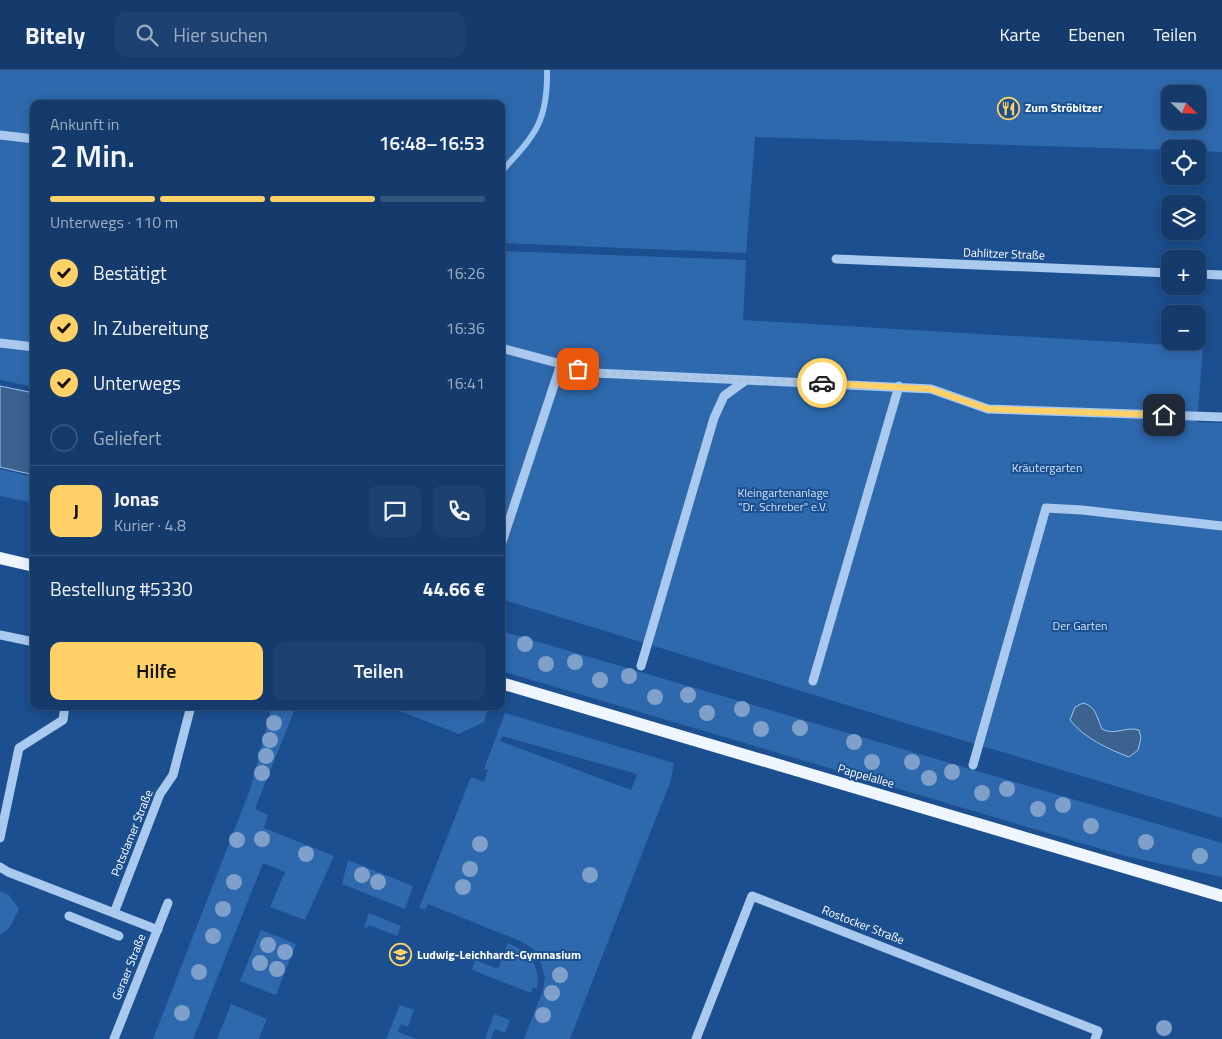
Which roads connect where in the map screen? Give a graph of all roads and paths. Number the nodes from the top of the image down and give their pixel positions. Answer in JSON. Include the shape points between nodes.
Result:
{"nodes":[{"id":1,"x":0,"y":135,"type":"edge"},
{"id":2,"x":30,"y":139,"type":"edge"},
{"id":3,"x":836,"y":259,"type":"dead end"},
{"id":4,"x":1161,"y":273,"type":"edge"},
{"id":5,"x":1206,"y":275,"type":"edge"},
{"id":6,"x":1222,"y":276,"type":"edge"},
{"id":7,"x":0,"y":343,"type":"edge"},
{"id":8,"x":30,"y":347,"type":"edge"},
{"id":9,"x":505,"y":349,"type":"edge"},
{"id":10,"x":561,"y":364,"type":"junction"},
{"id":11,"x":746,"y":380,"type":"junction"},
{"id":12,"x":898,"y":386,"type":"junction"},
{"id":13,"x":1222,"y":417,"type":"edge"},
{"id":14,"x":1222,"y":526,"type":"edge"},
{"id":15,"x":505,"y":533,"type":"edge"},
{"id":16,"x":0,"y":558,"type":"edge"},
{"id":17,"x":30,"y":565,"type":"edge"},
{"id":18,"x":0,"y":635,"type":"edge"},
{"id":19,"x":30,"y":641,"type":"edge"},
{"id":20,"x":641,"y":666,"type":"dead end"},
{"id":21,"x":812,"y":680,"type":"dead end"},
{"id":22,"x":505,"y":684,"type":"edge"},
{"id":23,"x":65,"y":710,"type":"edge"},
{"id":24,"x":190,"y":710,"type":"edge"},
{"id":25,"x":973,"y":765,"type":"dead end"},
{"id":26,"x":0,"y":838,"type":"edge"},
{"id":27,"x":0,"y":867,"type":"edge"},
{"id":28,"x":1222,"y":896,"type":"edge"},
{"id":29,"x":168,"y":903,"type":"dead end"},
{"id":30,"x":114,"y":913,"type":"junction"},
{"id":31,"x":69,"y":916,"type":"dead end"},
{"id":32,"x":158,"y":930,"type":"junction"},
{"id":33,"x":119,"y":936,"type":"dead end"},
{"id":34,"x":114,"y":1039,"type":"edge"},
{"id":35,"x":696,"y":1039,"type":"edge"},
{"id":36,"x":1095,"y":1039,"type":"edge"}],
"edges":[{"from":1,"to":2,"type":"street"},
{"from":3,"to":4,"type":"street","name":"Dahlitzer Straße"},
{"from":5,"to":6,"type":"street"},
{"from":7,"to":8,"type":"street"},
{"from":9,"to":10,"type":"street"},
{"from":10,"to":11,"type":"street","via":[[595,373]]},
{"from":10,"to":15,"type":"street"},
{"from":11,"to":12,"type":"street"},
{"from":11,"to":20,"type":"street","via":[[724,396],[714,418]]},
{"from":12,"to":13,"type":"street","via":[[930,389],[988,409]]},
{"from":12,"to":21,"type":"street"},
{"from":14,"to":25,"type":"street","via":[[1046,508]]},
{"from":16,"to":17,"type":"main road"},
{"from":18,"to":19,"type":"street"},
{"from":22,"to":28,"type":"main road","name":"Pappelallee"},
{"from":23,"to":26,"type":"street","via":[[63,720],[19,748]]},
{"from":24,"to":30,"type":"street","name":"Potsdamer Straße","via":[[173,775],[160,794]]},
{"from":27,"to":30,"type":"street"},
{"from":29,"to":32,"type":"street","name":"Geraer Straße"},
{"from":30,"to":32,"type":"street"},
{"from":31,"to":33,"type":"street"},
{"from":32,"to":34,"type":"street","name":"Geraer Straße"},
{"from":35,"to":36,"type":"street","name":"Rostocker Straße","via":[[752,896],[1098,1031]]}]}
